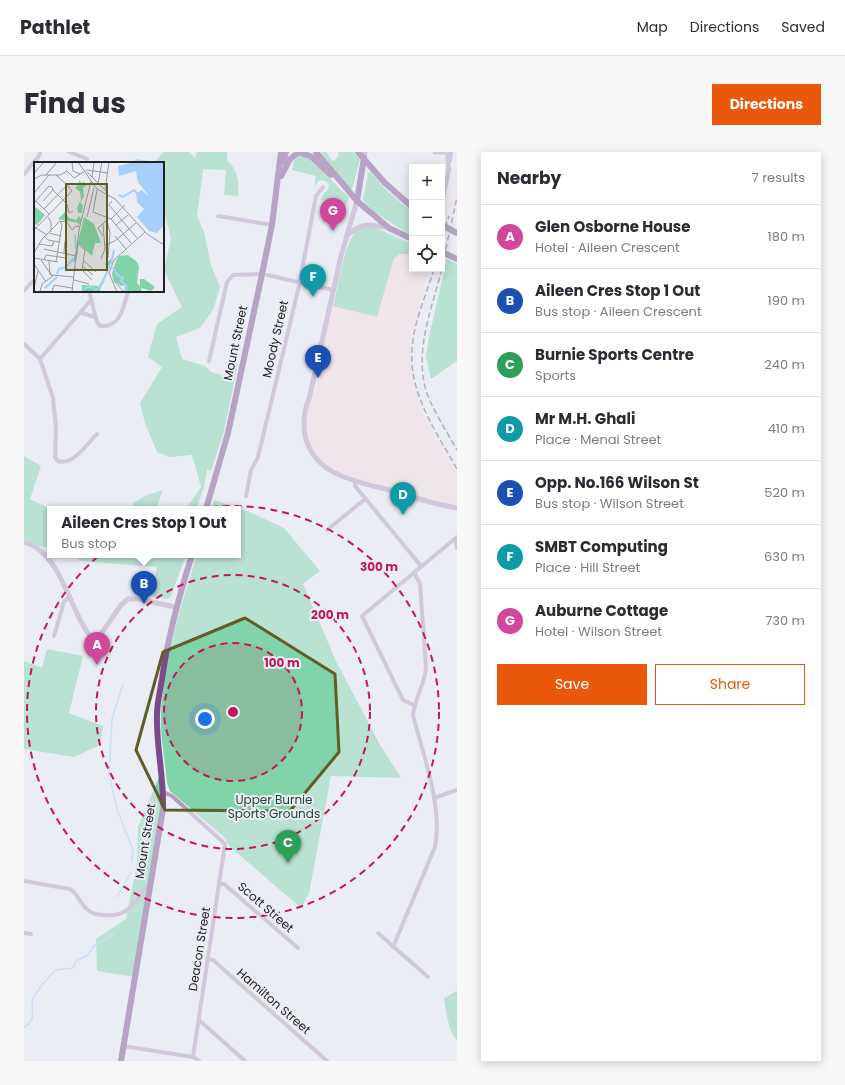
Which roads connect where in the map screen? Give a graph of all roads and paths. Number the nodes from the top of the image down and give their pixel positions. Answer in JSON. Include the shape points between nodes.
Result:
{"nodes":[{"id":1,"x":69,"y":152,"type":"edge"},
{"id":2,"x":281,"y":152,"type":"edge"},
{"id":3,"x":286,"y":152,"type":"edge"},
{"id":4,"x":316,"y":152,"type":"edge"},
{"id":5,"x":358,"y":152,"type":"edge"},
{"id":6,"x":435,"y":152,"type":"edge"},
{"id":7,"x":449,"y":152,"type":"edge"},
{"id":8,"x":364,"y":155,"type":"edge"},
{"id":9,"x":87,"y":159,"type":"dead end"},
{"id":10,"x":33,"y":167,"type":"edge"},
{"id":11,"x":24,"y":174,"type":"edge"},
{"id":12,"x":279,"y":179,"type":"junction"},
{"id":13,"x":323,"y":187,"type":"dead end"},
{"id":14,"x":346,"y":190,"type":"junction"},
{"id":15,"x":443,"y":200,"type":"edge"},
{"id":16,"x":356,"y":201,"type":"junction"},
{"id":17,"x":409,"y":204,"type":"edge"},
{"id":18,"x":218,"y":216,"type":"dead end"},
{"id":19,"x":272,"y":224,"type":"junction"},
{"id":20,"x":445,"y":227,"type":"edge"},
{"id":21,"x":389,"y":228,"type":"junction"},
{"id":22,"x":457,"y":233,"type":"edge"},
{"id":23,"x":347,"y":236,"type":"junction"},
{"id":24,"x":409,"y":238,"type":"edge"},
{"id":25,"x":445,"y":253,"type":"edge"},
{"id":26,"x":457,"y":259,"type":"edge"},
{"id":27,"x":264,"y":275,"type":"junction"},
{"id":28,"x":34,"y":280,"type":"edge"},
{"id":29,"x":299,"y":282,"type":"junction"},
{"id":30,"x":333,"y":290,"type":"junction"},
{"id":31,"x":24,"y":291,"type":"edge"},
{"id":32,"x":89,"y":292,"type":"edge"},
{"id":33,"x":128,"y":292,"type":"edge"},
{"id":34,"x":91,"y":300,"type":"junction"},
{"id":35,"x":82,"y":313,"type":"junction"},
{"id":36,"x":95,"y":317,"type":"junction"},
{"id":37,"x":24,"y":344,"type":"edge"},
{"id":38,"x":40,"y":359,"type":"junction"},
{"id":39,"x":209,"y":361,"type":"dead end"},
{"id":40,"x":97,"y":434,"type":"dead end"},
{"id":41,"x":355,"y":481,"type":"junction"},
{"id":42,"x":246,"y":496,"type":"dead end"},
{"id":43,"x":365,"y":499,"type":"junction"},
{"id":44,"x":207,"y":506,"type":"edge"},
{"id":45,"x":457,"y":508,"type":"edge"},
{"id":46,"x":327,"y":530,"type":"dead end"},
{"id":47,"x":456,"y":538,"type":"edge"},
{"id":48,"x":24,"y":542,"type":"edge"},
{"id":49,"x":457,"y":548,"type":"edge"},
{"id":50,"x":191,"y":558,"type":"edge"},
{"id":51,"x":421,"y":566,"type":"junction"},
{"id":52,"x":414,"y":572,"type":"junction"},
{"id":53,"x":70,"y":596,"type":"junction"},
{"id":54,"x":176,"y":607,"type":"junction"},
{"id":55,"x":54,"y":636,"type":"dead end"},
{"id":56,"x":414,"y":705,"type":"junction"},
{"id":57,"x":457,"y":790,"type":"edge"},
{"id":58,"x":164,"y":792,"type":"junction"},
{"id":59,"x":434,"y":798,"type":"junction"},
{"id":60,"x":24,"y":881,"type":"edge"},
{"id":61,"x":150,"y":882,"type":"junction"},
{"id":62,"x":220,"y":884,"type":"junction"},
{"id":63,"x":24,"y":933,"type":"edge"},
{"id":64,"x":378,"y":933,"type":"dead end"},
{"id":65,"x":31,"y":934,"type":"dead end"},
{"id":66,"x":393,"y":946,"type":"junction"},
{"id":67,"x":298,"y":948,"type":"dead end"},
{"id":68,"x":208,"y":959,"type":"junction"},
{"id":69,"x":428,"y":977,"type":"dead end"},
{"id":70,"x":199,"y":1020,"type":"junction"},
{"id":71,"x":123,"y":1046,"type":"junction"},
{"id":72,"x":193,"y":1057,"type":"junction"},
{"id":73,"x":121,"y":1061,"type":"edge"},
{"id":74,"x":199,"y":1061,"type":"edge"},
{"id":75,"x":245,"y":1061,"type":"edge"},
{"id":76,"x":327,"y":1061,"type":"edge"}],
"edges":[{"from":1,"to":9,"type":"street"},
{"from":2,"to":12,"type":"highway","name":"Mount Street"},
{"from":3,"to":12,"type":"highway","name":"Mount Street"},
{"from":4,"to":14,"type":"highway"},
{"from":5,"to":8,"type":"highway"},
{"from":6,"to":7,"type":"street"},
{"from":7,"to":15,"type":"street","via":[[449,169]]},
{"from":8,"to":16,"type":"highway"},
{"from":8,"to":17,"type":"highway","via":[[393,191]]},
{"from":10,"to":11,"type":"street"},
{"from":12,"to":14,"type":"highway","via":[[290,159],[301,152],[312,157]]},
{"from":12,"to":19,"type":"highway","name":"Mount Street"},
{"from":13,"to":29,"type":"street","name":"Moody Street","via":[[316,196]]},
{"from":14,"to":16,"type":"highway"},
{"from":16,"to":21,"type":"highway"},
{"from":16,"to":23,"type":"street"},
{"from":18,"to":19,"type":"street"},
{"from":19,"to":27,"type":"highway","name":"Mount Street"},
{"from":20,"to":22,"type":"highway"},
{"from":21,"to":23,"type":"street","via":[[360,226]]},
{"from":21,"to":24,"type":"highway"},
{"from":23,"to":30,"type":"street"},
{"from":25,"to":26,"type":"highway"},
{"from":27,"to":29,"type":"street"},
{"from":27,"to":39,"type":"street","via":[[233,275],[227,282]]},
{"from":27,"to":44,"type":"highway","name":"Mount Street","via":[[228,433]]},
{"from":28,"to":31,"type":"street"},
{"from":29,"to":30,"type":"street"},
{"from":29,"to":42,"type":"street","name":"Moody Street","via":[[258,457],[251,470]]},
{"from":30,"to":41,"type":"street","via":[[305,408],[304,431],[317,461],[333,473]]},
{"from":32,"to":34,"type":"street"},
{"from":33,"to":36,"type":"street","via":[[123,310],[114,322],[100,326]]},
{"from":34,"to":35,"type":"street"},
{"from":34,"to":36,"type":"street"},
{"from":35,"to":36,"type":"street"},
{"from":35,"to":38,"type":"street"},
{"from":37,"to":38,"type":"street"},
{"from":38,"to":40,"type":"street","via":[[53,398],[55,457],[62,463],[68,461]]},
{"from":41,"to":43,"type":"street","via":[[355,486]]},
{"from":41,"to":45,"type":"street"},
{"from":43,"to":46,"type":"street"},
{"from":43,"to":51,"type":"street"},
{"from":47,"to":49,"type":"street"},
{"from":47,"to":51,"type":"street"},
{"from":48,"to":53,"type":"street","via":[[42,554]]},
{"from":50,"to":54,"type":"highway","name":"Mount Street"},
{"from":51,"to":52,"type":"street"},
{"from":52,"to":56,"type":"street","via":[[420,584],[426,667],[425,678]]},
{"from":52,"to":56,"type":"street","via":[[362,616],[404,700]]},
{"from":53,"to":54,"type":"street","via":[[87,633],[94,637],[101,634],[128,599]]},
{"from":53,"to":55,"type":"street","via":[[64,602]]},
{"from":54,"to":58,"type":"highway","name":"Mount Street","via":[[168,639],[157,714]]},
{"from":56,"to":59,"type":"street","via":[[413,715]]},
{"from":57,"to":59,"type":"street"},
{"from":58,"to":61,"type":"highway","name":"Mount Street"},
{"from":58,"to":62,"type":"street","name":"Deacon Street","via":[[172,796],[225,844]]},
{"from":59,"to":66,"type":"street","via":[[437,823],[435,847]]},
{"from":60,"to":61,"type":"street","via":[[70,888],[76,892],[89,911],[116,916],[129,909]]},
{"from":61,"to":71,"type":"highway","name":"Mount Street"},
{"from":62,"to":67,"type":"street","name":"Scott Street","via":[[224,884]]},
{"from":62,"to":68,"type":"street","name":"Deacon Street"},
{"from":63,"to":65,"type":"street"},
{"from":64,"to":66,"type":"street"},
{"from":66,"to":69,"type":"street"},
{"from":68,"to":70,"type":"street","name":"Deacon Street"},
{"from":68,"to":76,"type":"street","name":"Hamilton Street","via":[[213,960]]},
{"from":70,"to":72,"type":"street","name":"Deacon Street"},
{"from":70,"to":75,"type":"street"},
{"from":71,"to":72,"type":"street"},
{"from":71,"to":73,"type":"highway","name":"Mount Street"},
{"from":72,"to":74,"type":"street"}]}
